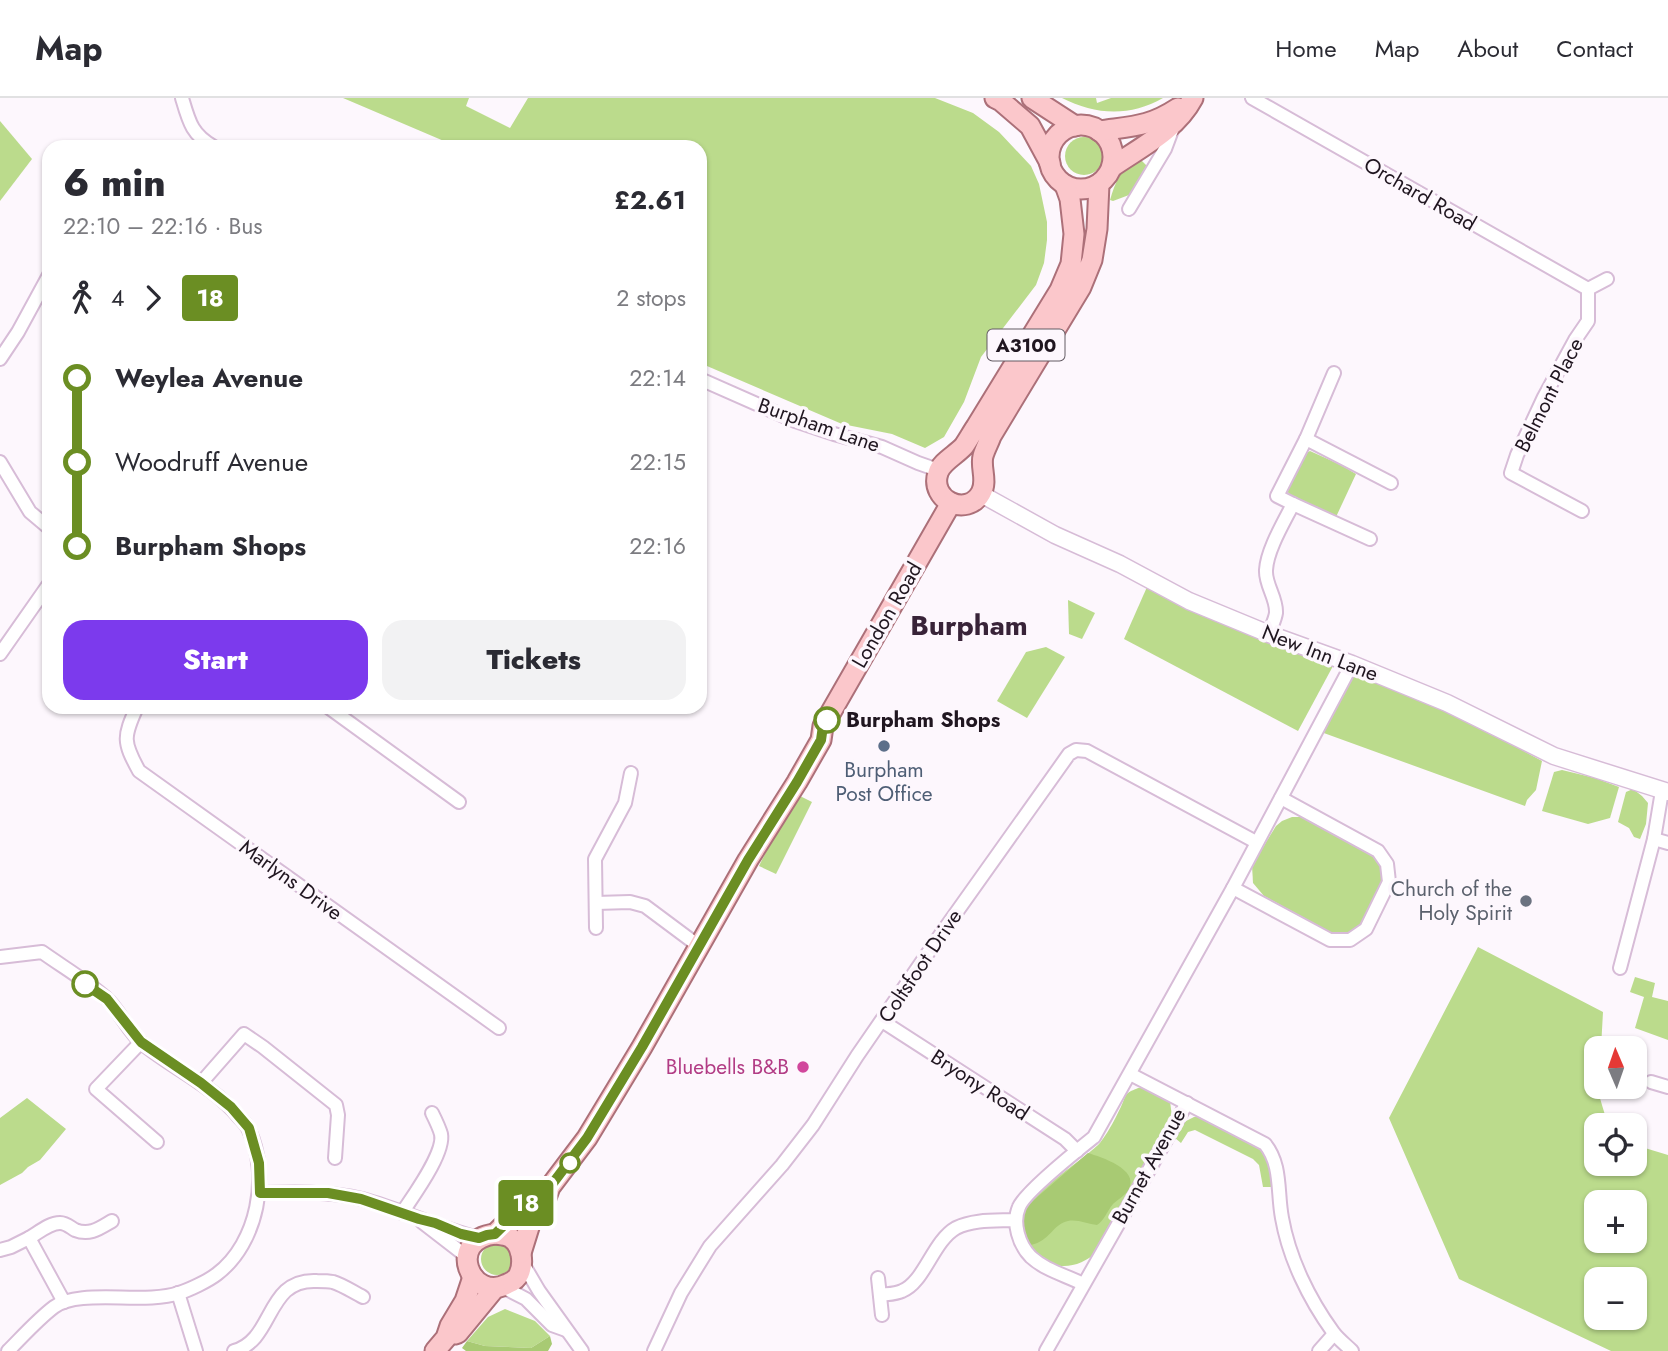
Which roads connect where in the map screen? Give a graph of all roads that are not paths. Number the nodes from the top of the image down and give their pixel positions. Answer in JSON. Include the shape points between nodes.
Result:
{"nodes":[{"id":1,"x":182,"y":98,"type":"edge"},
{"id":2,"x":995,"y":98,"type":"edge"},
{"id":3,"x":1032,"y":98,"type":"edge"},
{"id":4,"x":1191,"y":98,"type":"edge"},
{"id":5,"x":1252,"y":98,"type":"edge"},
{"id":6,"x":1174,"y":124,"type":"junction"},
{"id":7,"x":1075,"y":126,"type":"junction"},
{"id":8,"x":1100,"y":131,"type":"junction"},
{"id":9,"x":202,"y":140,"type":"edge"},
{"id":10,"x":1050,"y":163,"type":"junction"},
{"id":11,"x":1112,"y":167,"type":"junction"},
{"id":12,"x":1099,"y":184,"type":"junction"},
{"id":13,"x":1065,"y":185,"type":"junction"},
{"id":14,"x":1129,"y":209,"type":"dead end"},
{"id":15,"x":1607,"y":279,"type":"dead end"},
{"id":16,"x":42,"y":288,"type":"edge"},
{"id":17,"x":1588,"y":289,"type":"junction"},
{"id":18,"x":0,"y":359,"type":"edge"},
{"id":19,"x":1334,"y":373,"type":"dead end"},
{"id":20,"x":707,"y":382,"type":"edge"},
{"id":21,"x":1306,"y":439,"type":"junction"},
{"id":22,"x":0,"y":462,"type":"edge"},
{"id":23,"x":943,"y":466,"type":"junction"},
{"id":24,"x":982,"y":470,"type":"junction"},
{"id":25,"x":1391,"y":483,"type":"dead end"},
{"id":26,"x":981,"y":494,"type":"junction"},
{"id":27,"x":951,"y":503,"type":"junction"},
{"id":28,"x":1293,"y":504,"type":"junction"},
{"id":29,"x":1582,"y":511,"type":"dead end"},
{"id":30,"x":42,"y":522,"type":"edge"},
{"id":31,"x":1370,"y":539,"type":"dead end"},
{"id":32,"x":42,"y":594,"type":"edge"},
{"id":33,"x":1269,"y":634,"type":"junction"},
{"id":34,"x":0,"y":654,"type":"edge"},
{"id":35,"x":1352,"y":664,"type":"junction"},
{"id":36,"x":134,"y":714,"type":"edge"},
{"id":37,"x":338,"y":714,"type":"edge"},
{"id":38,"x":631,"y":773,"type":"dead end"},
{"id":39,"x":1665,"y":792,"type":"edge"},
{"id":40,"x":1280,"y":799,"type":"junction"},
{"id":41,"x":459,"y":802,"type":"dead end"},
{"id":42,"x":1654,"y":839,"type":"junction"},
{"id":43,"x":1256,"y":842,"type":"junction"},
{"id":44,"x":1668,"y":843,"type":"edge"},
{"id":45,"x":1233,"y":888,"type":"junction"},
{"id":46,"x":596,"y":903,"type":"junction"},
{"id":47,"x":596,"y":928,"type":"dead end"},
{"id":48,"x":700,"y":947,"type":"junction"},
{"id":49,"x":0,"y":957,"type":"edge"},
{"id":50,"x":1620,"y":968,"type":"dead end"},
{"id":51,"x":882,"y":1021,"type":"junction"},
{"id":52,"x":499,"y":1028,"type":"dead end"},
{"id":53,"x":141,"y":1042,"type":"junction"},
{"id":54,"x":1130,"y":1074,"type":"junction"},
{"id":55,"x":1651,"y":1082,"type":"dead end"},
{"id":56,"x":201,"y":1083,"type":"junction"},
{"id":57,"x":1668,"y":1087,"type":"edge"},
{"id":58,"x":1187,"y":1103,"type":"junction"},
{"id":59,"x":432,"y":1113,"type":"dead end"},
{"id":60,"x":157,"y":1142,"type":"dead end"},
{"id":61,"x":1077,"y":1151,"type":"junction"},
{"id":62,"x":335,"y":1158,"type":"dead end"},
{"id":63,"x":550,"y":1187,"type":"junction"},
{"id":64,"x":260,"y":1193,"type":"junction"},
{"id":65,"x":402,"y":1213,"type":"junction"},
{"id":66,"x":419,"y":1219,"type":"junction"},
{"id":67,"x":1016,"y":1220,"type":"junction"},
{"id":68,"x":112,"y":1221,"type":"dead end"},
{"id":69,"x":487,"y":1236,"type":"junction"},
{"id":70,"x":29,"y":1238,"type":"junction"},
{"id":71,"x":0,"y":1250,"type":"edge"},
{"id":72,"x":466,"y":1256,"type":"junction"},
{"id":73,"x":521,"y":1257,"type":"junction"},
{"id":74,"x":473,"y":1277,"type":"junction"},
{"id":75,"x":878,"y":1278,"type":"dead end"},
{"id":76,"x":1083,"y":1284,"type":"junction"},
{"id":77,"x":499,"y":1287,"type":"junction"},
{"id":78,"x":178,"y":1293,"type":"junction"},
{"id":79,"x":880,"y":1295,"type":"junction"},
{"id":80,"x":363,"y":1297,"type":"dead end"},
{"id":81,"x":64,"y":1302,"type":"junction"},
{"id":82,"x":882,"y":1315,"type":"dead end"},
{"id":83,"x":566,"y":1331,"type":"junction"},
{"id":84,"x":1334,"y":1334,"type":"junction"},
{"id":85,"x":441,"y":1344,"type":"edge"},
{"id":86,"x":8,"y":1351,"type":"edge"},
{"id":87,"x":196,"y":1351,"type":"edge"},
{"id":88,"x":234,"y":1351,"type":"edge"},
{"id":89,"x":582,"y":1351,"type":"edge"},
{"id":90,"x":654,"y":1351,"type":"edge"},
{"id":91,"x":1046,"y":1351,"type":"edge"},
{"id":92,"x":1319,"y":1351,"type":"edge"},
{"id":93,"x":1352,"y":1351,"type":"edge"}],
"edges":[{"from":1,"to":9,"type":"street"},
{"from":2,"to":10,"type":"main road","via":[[1030,126]]},
{"from":3,"to":7,"type":"main road"},
{"from":4,"to":6,"type":"main road"},
{"from":4,"to":8,"type":"main road","via":[[1148,124]]},
{"from":5,"to":17,"type":"street","name":"Orchard Road"},
{"from":6,"to":11,"type":"main road"},
{"from":6,"to":14,"type":"street","via":[[1165,149]]},
{"from":7,"to":8,"type":"main road"},
{"from":7,"to":10,"type":"main road","via":[[1058,135],[1049,153]]},
{"from":8,"to":11,"type":"main road","via":[[1112,147]]},
{"from":10,"to":13,"type":"main road"},
{"from":11,"to":12,"type":"main road"},
{"from":12,"to":13,"type":"main road","via":[[1082,189]]},
{"from":12,"to":24,"type":"main road","number":"A3100","via":[[1092,260],[1081,288],[991,436]]},
{"from":13,"to":23,"type":"main road","number":"A3100","via":[[1074,234],[1073,255],[1060,290],[976,428]]},
{"from":15,"to":17,"type":"street"},
{"from":16,"to":18,"type":"street"},
{"from":17,"to":29,"type":"street","name":"Belmont Place","via":[[1588,321],[1544,397],[1511,473]]},
{"from":19,"to":21,"type":"street"},
{"from":20,"to":23,"type":"street","name":"Burpham Lane","via":[[796,421],[918,463]]},
{"from":21,"to":25,"type":"street"},
{"from":21,"to":28,"type":"street","via":[[1277,496]]},
{"from":22,"to":30,"type":"street","via":[[30,512]]},
{"from":23,"to":24,"type":"main road","via":[[963,457]]},
{"from":23,"to":27,"type":"main road","via":[[937,488]]},
{"from":24,"to":26,"type":"main road"},
{"from":26,"to":27,"type":"main road","via":[[967,504]]},
{"from":26,"to":33,"type":"main road","name":"New Inn Lane","via":[[1189,601]]},
{"from":27,"to":48,"type":"main road","name":"London Road","via":[[823,726],[813,731]]},
{"from":28,"to":31,"type":"street"},
{"from":28,"to":33,"type":"street","via":[[1266,568],[1276,614]]},
{"from":32,"to":34,"type":"street"},
{"from":33,"to":35,"type":"main road","name":"New Inn Lane"},
{"from":35,"to":39,"type":"main road","name":"New Inn Lane","via":[[1447,703],[1554,756]]},
{"from":35,"to":40,"type":"street"},
{"from":36,"to":52,"type":"street","name":"Marlyns Drive","via":[[125,737],[139,771]]},
{"from":37,"to":41,"type":"street"},
{"from":38,"to":46,"type":"street","via":[[625,803],[595,859]]},
{"from":39,"to":42,"type":"street"},
{"from":40,"to":43,"type":"street"},
{"from":40,"to":45,"type":"street","via":[[1378,851],[1387,864],[1389,882],[1366,929],[1350,940],[1330,940]]},
{"from":42,"to":44,"type":"street"},
{"from":42,"to":50,"type":"street"},
{"from":43,"to":45,"type":"street"},
{"from":43,"to":51,"type":"street","name":"Coltsfoot Drive","via":[[1087,751],[1076,750]]},
{"from":45,"to":54,"type":"street"},
{"from":46,"to":47,"type":"street"},
{"from":46,"to":48,"type":"street","via":[[645,906]]},
{"from":48,"to":63,"type":"main road","name":"London Road","via":[[593,1128]]},
{"from":49,"to":53,"type":"street","via":[[42,952],[107,999]]},
{"from":51,"to":61,"type":"street","name":"Bryony Road"},
{"from":51,"to":90,"type":"street","name":"Coltsfoot Drive","via":[[814,1125],[710,1246]]},
{"from":53,"to":56,"type":"street"},
{"from":53,"to":60,"type":"street","via":[[96,1088]]},
{"from":54,"to":58,"type":"street","name":"Burnet Avenue"},
{"from":54,"to":61,"type":"street","via":[[1094,1137]]},
{"from":55,"to":57,"type":"street"},
{"from":56,"to":62,"type":"street","via":[[243,1034],[336,1105]]},
{"from":56,"to":64,"type":"street","via":[[249,1128],[259,1163]]},
{"from":58,"to":76,"type":"street","name":"Burnet Avenue"},
{"from":58,"to":84,"type":"street","via":[[1265,1144],[1273,1154],[1292,1255]]},
{"from":59,"to":65,"type":"street","via":[[442,1136],[428,1175]]},
{"from":61,"to":67,"type":"street","via":[[1027,1195]]},
{"from":63,"to":69,"type":"main road","name":"London Road"},
{"from":63,"to":73,"type":"main road","name":"London Road","via":[[530,1224]]},
{"from":64,"to":65,"type":"street","via":[[328,1193]]},
{"from":64,"to":78,"type":"street","via":[[251,1227],[236,1255],[216,1275]]},
{"from":65,"to":66,"type":"street"},
{"from":66,"to":69,"type":"street","via":[[461,1234]]},
{"from":66,"to":72,"type":"street"},
{"from":67,"to":76,"type":"street","via":[[1019,1241],[1029,1255]]},
{"from":67,"to":79,"type":"street","via":[[968,1223],[953,1230],[909,1287]]},
{"from":68,"to":70,"type":"street","via":[[86,1232],[57,1223]]},
{"from":69,"to":72,"type":"main road"},
{"from":69,"to":73,"type":"main road","via":[[511,1238]]},
{"from":70,"to":71,"type":"street"},
{"from":70,"to":81,"type":"street"},
{"from":72,"to":74,"type":"main road"},
{"from":73,"to":77,"type":"main road","via":[[516,1279]]},
{"from":73,"to":83,"type":"street"},
{"from":74,"to":77,"type":"main road","via":[[487,1287]]},
{"from":74,"to":85,"type":"main road"},
{"from":75,"to":79,"type":"street"},
{"from":76,"to":91,"type":"street","name":"Burnet Avenue"},
{"from":77,"to":83,"type":"street","via":[[526,1299],[552,1325]]},
{"from":77,"to":85,"type":"main road","via":[[458,1333]]},
{"from":78,"to":81,"type":"street"},
{"from":78,"to":87,"type":"street"},
{"from":79,"to":82,"type":"street"},
{"from":80,"to":88,"type":"street","via":[[332,1282],[307,1280],[287,1288],[252,1341]]},
{"from":81,"to":86,"type":"street"},
{"from":83,"to":89,"type":"street"},
{"from":84,"to":92,"type":"street"},
{"from":84,"to":93,"type":"street"}]}
